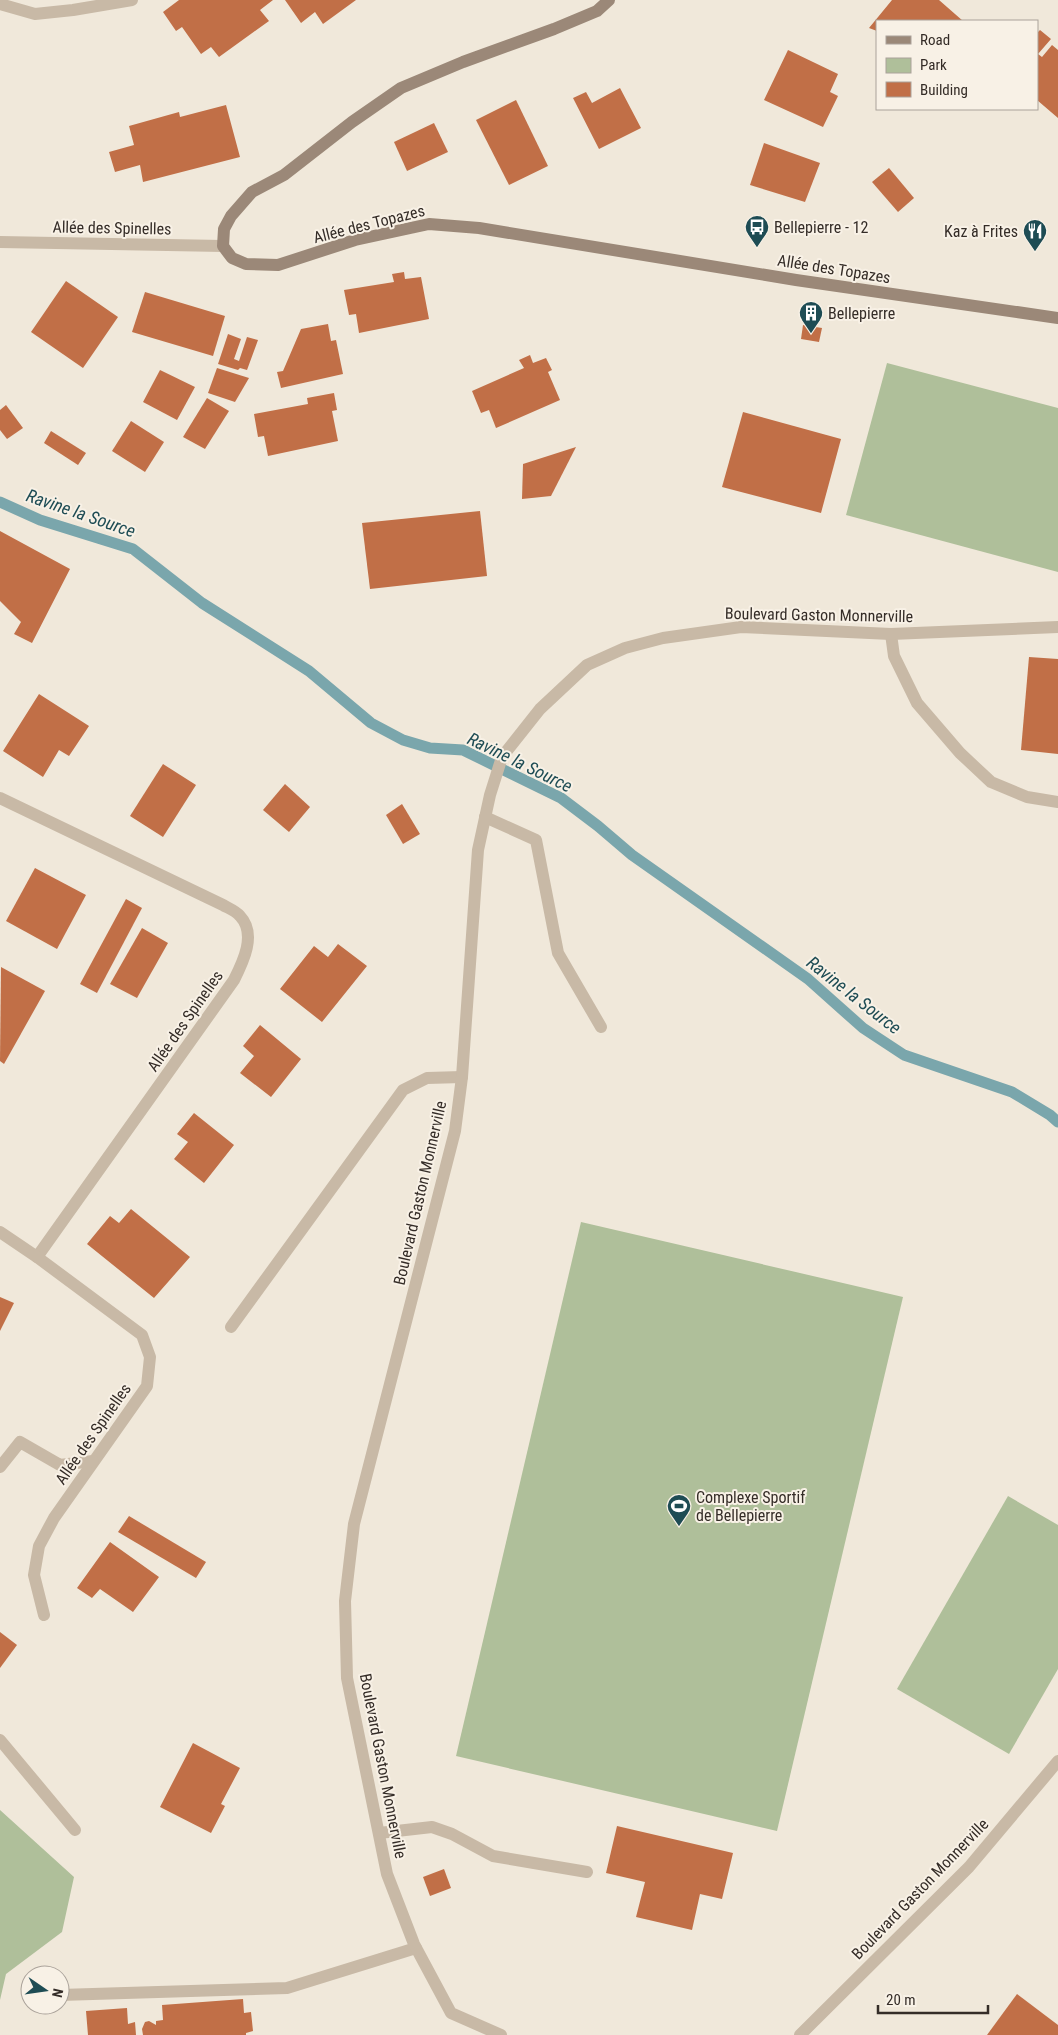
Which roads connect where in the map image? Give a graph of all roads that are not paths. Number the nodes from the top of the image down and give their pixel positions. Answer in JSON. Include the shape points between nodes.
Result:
{"nodes":[{"id":1,"x":132,"y":0,"type":"edge"},
{"id":2,"x":609,"y":0,"type":"edge"},
{"id":3,"x":0,"y":4,"type":"edge"},
{"id":4,"x":0,"y":242,"type":"edge"},
{"id":5,"x":223,"y":246,"type":"junction"},
{"id":6,"x":1058,"y":318,"type":"edge"},
{"id":7,"x":1058,"y":626,"type":"edge"},
{"id":8,"x":891,"y":634,"type":"junction"},
{"id":9,"x":0,"y":798,"type":"edge"},
{"id":10,"x":1058,"y":802,"type":"edge"},
{"id":11,"x":484,"y":817,"type":"junction"},
{"id":12,"x":601,"y":1027,"type":"dead end"},
{"id":13,"x":462,"y":1078,"type":"junction"},
{"id":14,"x":0,"y":1232,"type":"edge"},
{"id":15,"x":37,"y":1257,"type":"junction"},
{"id":16,"x":231,"y":1327,"type":"dead end"},
{"id":17,"x":93,"y":1461,"type":"junction"},
{"id":18,"x":0,"y":1467,"type":"edge"},
{"id":19,"x":44,"y":1615,"type":"dead end"},
{"id":20,"x":0,"y":1740,"type":"edge"},
{"id":21,"x":1058,"y":1761,"type":"edge"},
{"id":22,"x":75,"y":1830,"type":"dead end"},
{"id":23,"x":379,"y":1833,"type":"junction"},
{"id":24,"x":586,"y":1872,"type":"dead end"},
{"id":25,"x":416,"y":1948,"type":"junction"},
{"id":26,"x":70,"y":1996,"type":"edge"},
{"id":27,"x":501,"y":2035,"type":"edge"},
{"id":28,"x":800,"y":2035,"type":"edge"}],
"edges":[{"from":1,"to":3,"type":"street","via":[[35,14]]},
{"from":2,"to":5,"type":"main road","via":[[597,11],[401,88],[284,175],[252,192],[231,216],[224,230]]},
{"from":4,"to":5,"type":"street","name":"Allée des Spinelles"},
{"from":5,"to":6,"type":"main road","name":"Allée des Topazes","via":[[232,258],[246,264],[278,265],[355,240],[430,224],[479,228],[796,280]]},
{"from":7,"to":8,"type":"street","name":"Boulevard Gaston Monnerville"},
{"from":8,"to":10,"type":"street","via":[[894,656],[917,703],[960,754],[991,782],[1027,797]]},
{"from":8,"to":11,"type":"street","name":"Boulevard Gaston Monnerville","via":[[741,628],[663,638],[625,648],[587,665],[540,709],[502,758]]},
{"from":9,"to":15,"type":"street","name":"Allée des Spinelles","via":[[223,905],[240,916],[248,933],[245,956],[234,980]]},
{"from":11,"to":12,"type":"street","via":[[536,840],[558,953]]},
{"from":11,"to":13,"type":"street","name":"Boulevard Gaston Monnerville","via":[[478,850]]},
{"from":13,"to":16,"type":"street","via":[[427,1078],[403,1090]]},
{"from":13,"to":23,"type":"street","name":"Boulevard Gaston Monnerville","via":[[455,1131],[443,1183],[354,1524],[348,1572],[345,1601],[347,1678]]},
{"from":14,"to":15,"type":"street","name":"Allée des Spinelles"},
{"from":15,"to":17,"type":"street","name":"Allée des Spinelles","via":[[142,1335],[150,1357],[147,1386]]},
{"from":17,"to":18,"type":"street","via":[[60,1465],[20,1442]]},
{"from":17,"to":19,"type":"street","name":"Allée des Spinelles","via":[[38,1546],[34,1575]]},
{"from":20,"to":22,"type":"street"},
{"from":21,"to":28,"type":"street","name":"Boulevard Gaston Monnerville","via":[[969,1867]]},
{"from":23,"to":24,"type":"street","via":[[432,1828],[452,1834],[493,1856]]},
{"from":23,"to":25,"type":"street","name":"Boulevard Gaston Monnerville","via":[[387,1874]]},
{"from":25,"to":26,"type":"street","via":[[287,1988]]},
{"from":25,"to":27,"type":"street","name":"Boulevard Gaston Monnerville","via":[[451,2013]]}]}
